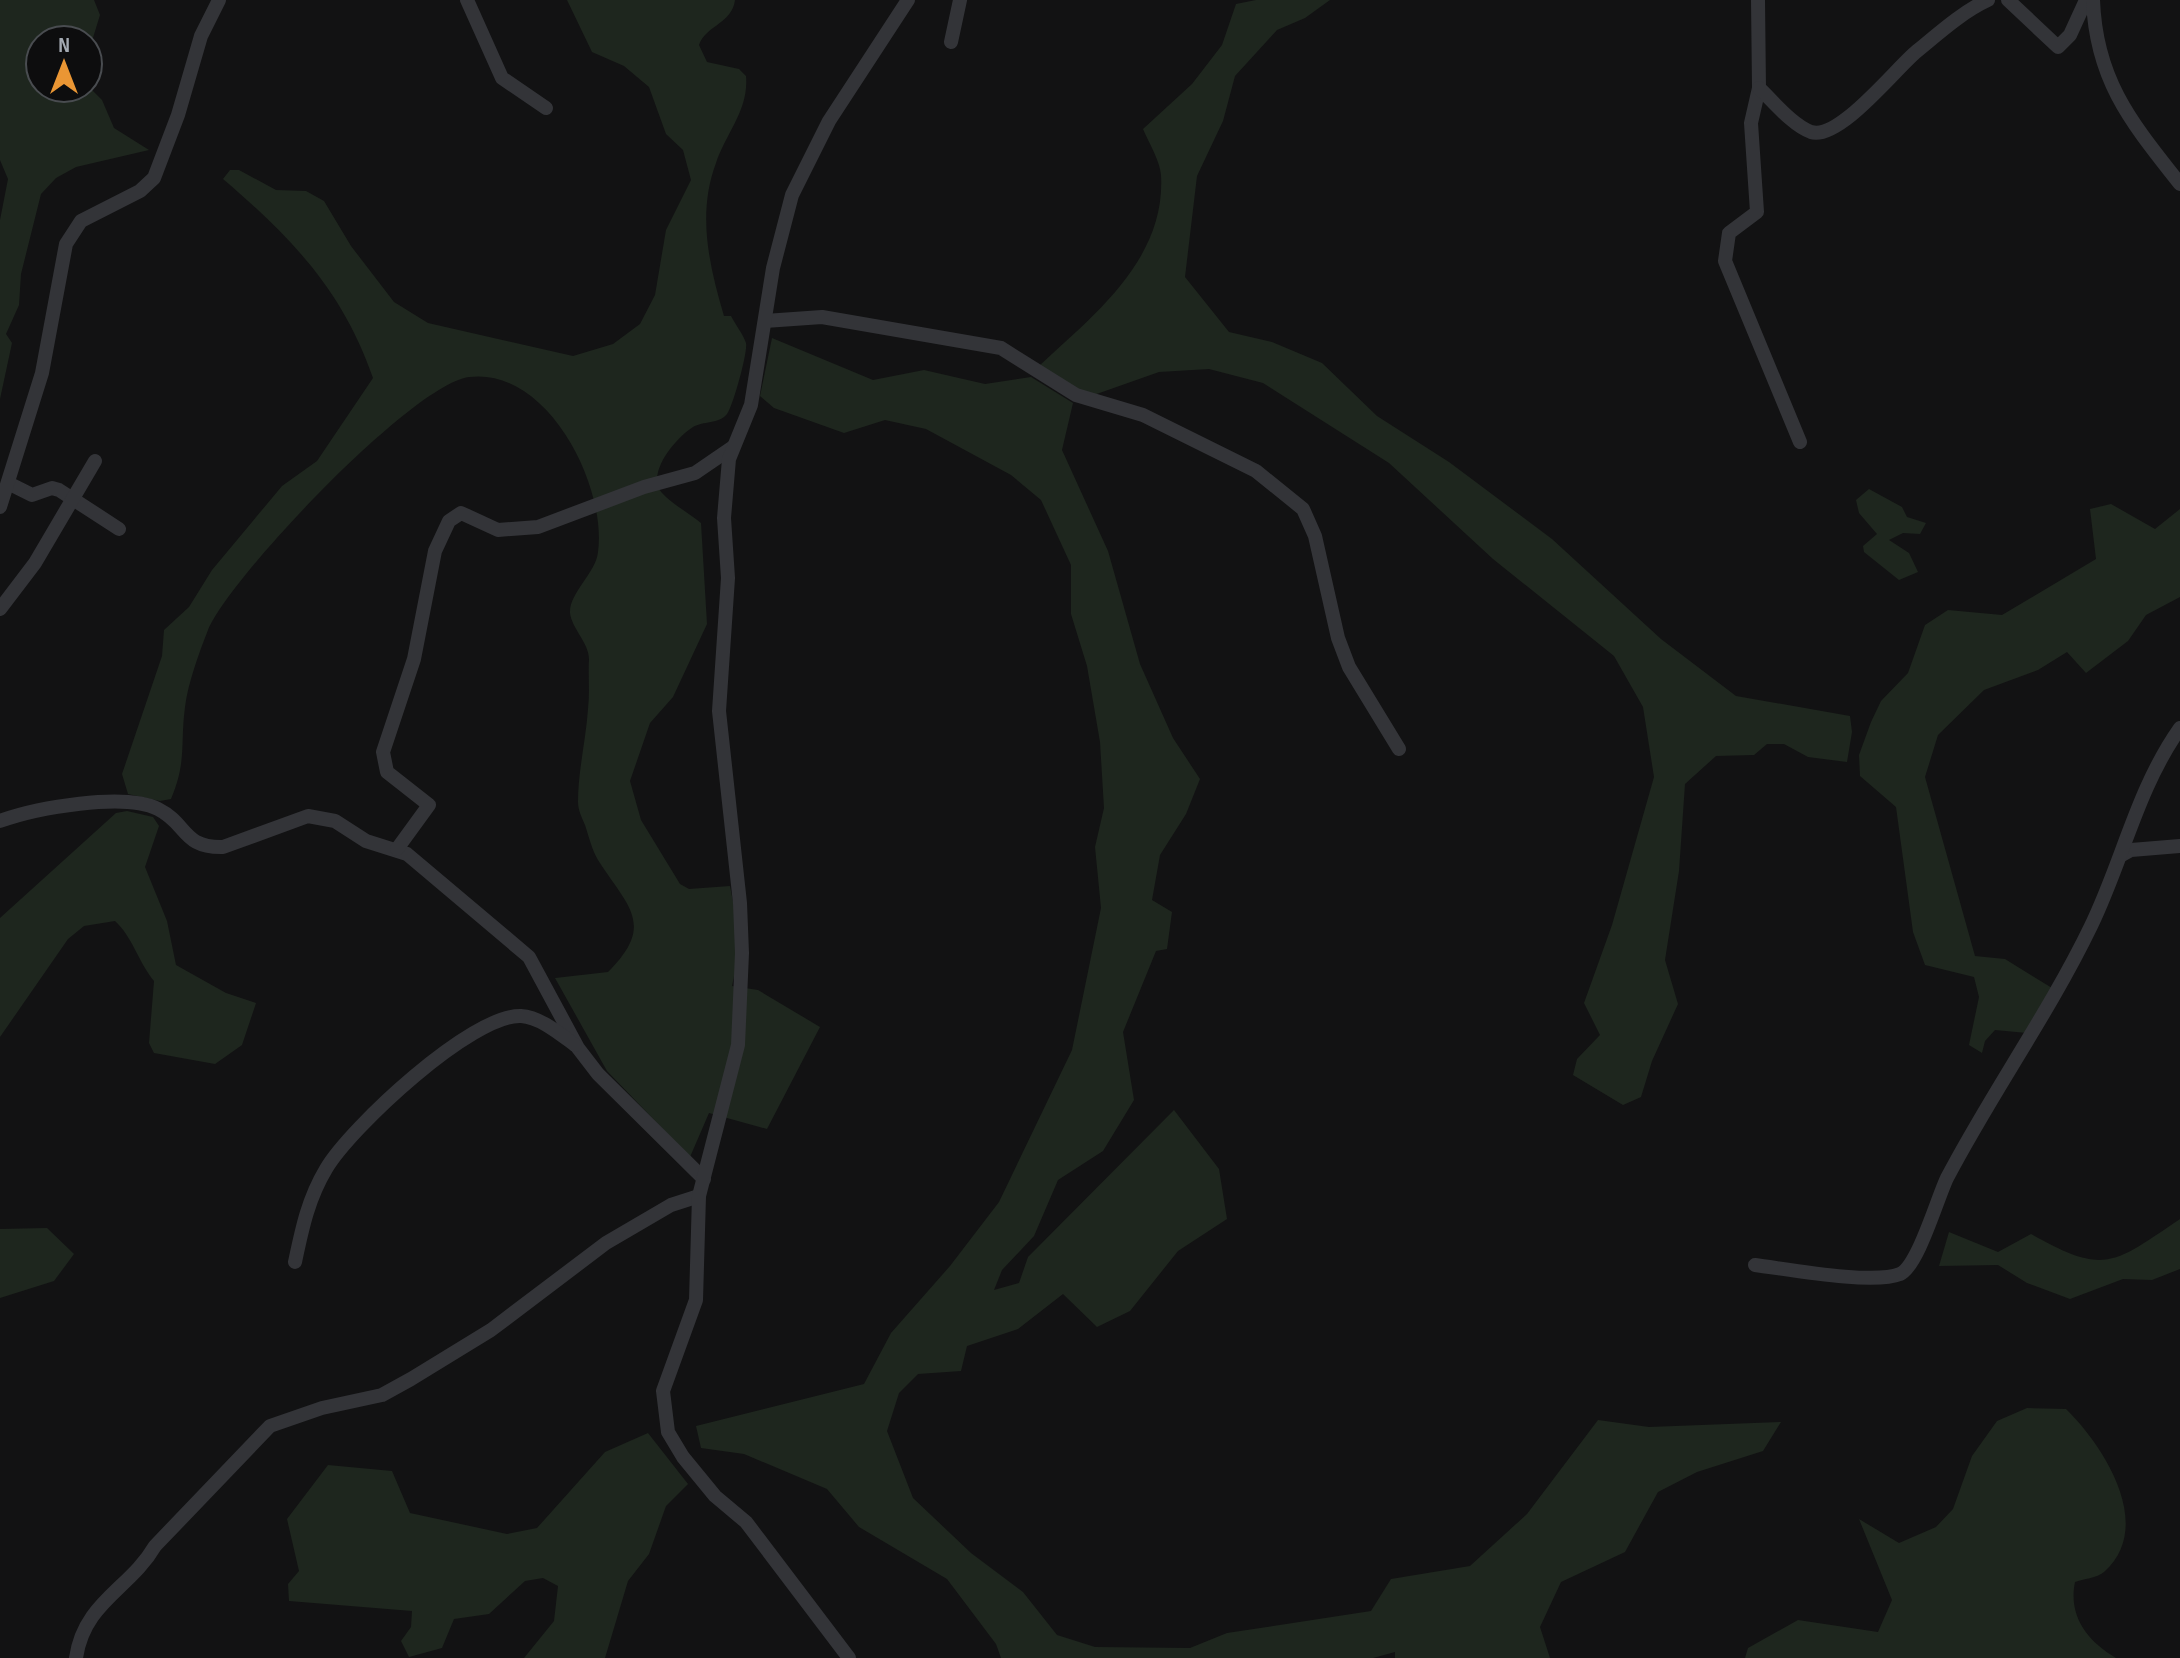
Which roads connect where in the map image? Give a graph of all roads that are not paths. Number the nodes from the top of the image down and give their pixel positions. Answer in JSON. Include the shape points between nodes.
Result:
{"nodes":[{"id":1,"x":219,"y":0,"type":"edge"},
{"id":2,"x":467,"y":0,"type":"edge"},
{"id":3,"x":908,"y":0,"type":"edge"},
{"id":4,"x":960,"y":0,"type":"edge"},
{"id":5,"x":1758,"y":0,"type":"edge"},
{"id":6,"x":1988,"y":0,"type":"edge"},
{"id":7,"x":2008,"y":0,"type":"edge"},
{"id":8,"x":2086,"y":0,"type":"edge"},
{"id":9,"x":2093,"y":0,"type":"edge"},
{"id":10,"x":951,"y":42,"type":"dead end"},
{"id":11,"x":1759,"y":88,"type":"junction"},
{"id":12,"x":546,"y":108,"type":"dead end"},
{"id":13,"x":2180,"y":184,"type":"edge"},
{"id":14,"x":765,"y":321,"type":"junction"},
{"id":15,"x":1800,"y":442,"type":"dead end"},
{"id":16,"x":733,"y":447,"type":"junction"},
{"id":17,"x":95,"y":461,"type":"dead end"},
{"id":18,"x":8,"y":483,"type":"junction"},
{"id":19,"x":73,"y":499,"type":"junction"},
{"id":20,"x":0,"y":507,"type":"edge"},
{"id":21,"x":119,"y":529,"type":"dead end"},
{"id":22,"x":0,"y":609,"type":"edge"},
{"id":23,"x":2180,"y":728,"type":"edge"},
{"id":24,"x":1399,"y":749,"type":"dead end"},
{"id":25,"x":0,"y":821,"type":"edge"},
{"id":26,"x":2180,"y":846,"type":"edge"},
{"id":27,"x":397,"y":849,"type":"junction"},
{"id":28,"x":2122,"y":855,"type":"junction"},
{"id":29,"x":578,"y":1048,"type":"junction"},
{"id":30,"x":704,"y":1179,"type":"junction"},
{"id":31,"x":699,"y":1196,"type":"junction"},
{"id":32,"x":295,"y":1262,"type":"dead end"},
{"id":33,"x":1755,"y":1265,"type":"dead end"},
{"id":34,"x":76,"y":1658,"type":"edge"},
{"id":35,"x":849,"y":1658,"type":"edge"}],
"edges":[{"from":1,"to":18,"type":"street","via":[[201,36],[154,178],[140,191],[81,221],[66,244],[42,373]]},
{"from":2,"to":12,"type":"street","via":[[502,78]]},
{"from":3,"to":14,"type":"street","via":[[809,156],[781,229]]},
{"from":4,"to":10,"type":"street"},
{"from":5,"to":11,"type":"street"},
{"from":6,"to":11,"type":"street","via":[[1916,52],[1869,99],[1824,131],[1813,133]]},
{"from":7,"to":8,"type":"street","via":[[2058,47],[2070,35]]},
{"from":9,"to":13,"type":"street","via":[[2107,79],[2129,120]]},
{"from":11,"to":15,"type":"street","via":[[1751,123],[1757,212],[1729,233],[1725,261]]},
{"from":14,"to":16,"type":"street","via":[[751,405]]},
{"from":14,"to":24,"type":"street","via":[[822,317],[1001,348],[1076,395],[1143,415],[1256,471],[1303,509],[1349,667]]},
{"from":16,"to":27,"type":"street","via":[[695,473],[538,527],[498,530],[461,513],[449,521],[435,551],[414,659],[383,752],[387,772],[429,805]]},
{"from":16,"to":30,"type":"street","via":[[724,518],[728,578],[719,711],[740,903],[741,994],[734,1068]]},
{"from":17,"to":19,"type":"street"},
{"from":18,"to":19,"type":"street","via":[[23,493],[52,488]]},
{"from":18,"to":20,"type":"street"},
{"from":19,"to":21,"type":"street"},
{"from":19,"to":22,"type":"street"},
{"from":23,"to":28,"type":"street","via":[[2143,791]]},
{"from":25,"to":27,"type":"street","via":[[79,805],[131,803],[157,808],[180,825],[187,838],[211,847],[308,816],[335,821],[366,841]]},
{"from":26,"to":28,"type":"street"},
{"from":27,"to":29,"type":"street","via":[[529,957]]},
{"from":28,"to":33,"type":"street","via":[[2054,996],[1946,1181],[1913,1263],[1900,1274],[1865,1277]]},
{"from":29,"to":30,"type":"street","via":[[627,1106]]},
{"from":29,"to":32,"type":"street","via":[[539,1021],[511,1017],[425,1066],[371,1114],[328,1166],[304,1217]]},
{"from":30,"to":31,"type":"street"},
{"from":31,"to":34,"type":"street","via":[[671,1205],[606,1243],[491,1330],[382,1395],[270,1426],[145,1562],[100,1603]]},
{"from":31,"to":35,"type":"street","via":[[696,1300],[663,1391],[668,1432],[715,1496],[746,1522]]}]}
